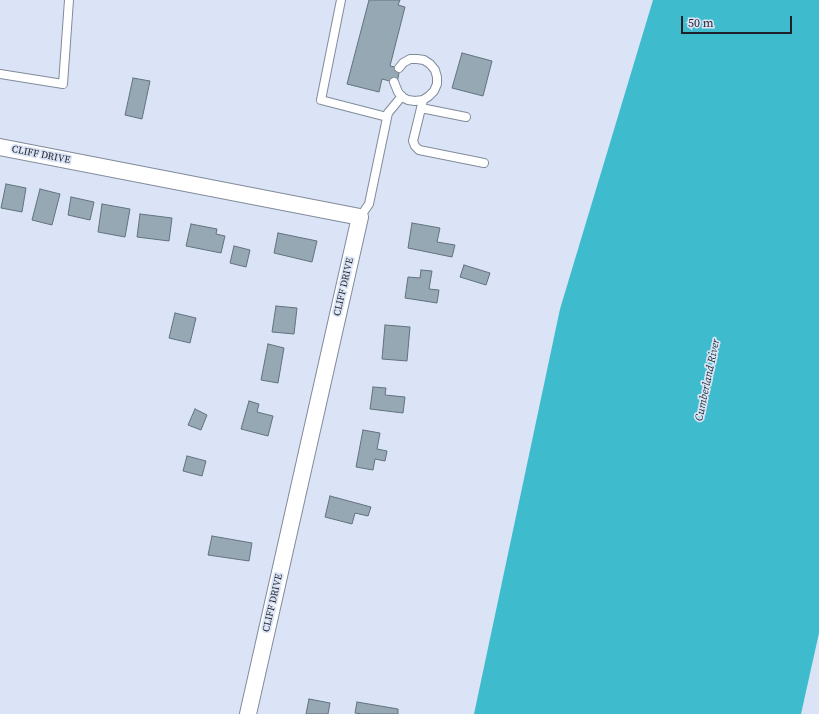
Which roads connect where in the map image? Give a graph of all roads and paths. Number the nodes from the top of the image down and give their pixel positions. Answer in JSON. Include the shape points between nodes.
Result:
{"nodes":[{"id":1,"x":69,"y":0,"type":"edge"},
{"id":2,"x":341,"y":0,"type":"edge"},
{"id":3,"x":399,"y":68,"type":"dead end"},
{"id":4,"x":0,"y":74,"type":"edge"},
{"id":5,"x":394,"y":82,"type":"dead end"},
{"id":6,"x":402,"y":96,"type":"junction"},
{"id":7,"x":422,"y":104,"type":"junction"},
{"id":8,"x":387,"y":117,"type":"junction"},
{"id":9,"x":466,"y":117,"type":"dead end"},
{"id":10,"x":0,"y":147,"type":"edge"},
{"id":11,"x":484,"y":163,"type":"dead end"},
{"id":12,"x":360,"y":217,"type":"junction"},
{"id":13,"x":248,"y":714,"type":"edge"}],
"edges":[{"from":1,"to":4,"type":"lane","via":[[63,84]]},
{"from":2,"to":8,"type":"lane","via":[[321,100]]},
{"from":3,"to":7,"type":"lane","via":[[403,63],[417,59],[424,60],[435,70],[437,84]]},
{"from":5,"to":6,"type":"lane"},
{"from":6,"to":7,"type":"lane"},
{"from":6,"to":8,"type":"lane"},
{"from":7,"to":9,"type":"lane"},
{"from":7,"to":11,"type":"lane","via":[[414,146],[419,150]]},
{"from":8,"to":12,"type":"lane","via":[[369,204]]},
{"from":10,"to":12,"type":"street","name":"CLIFF DRIVE"},
{"from":12,"to":13,"type":"street","name":"CLIFF DRIVE"}]}
